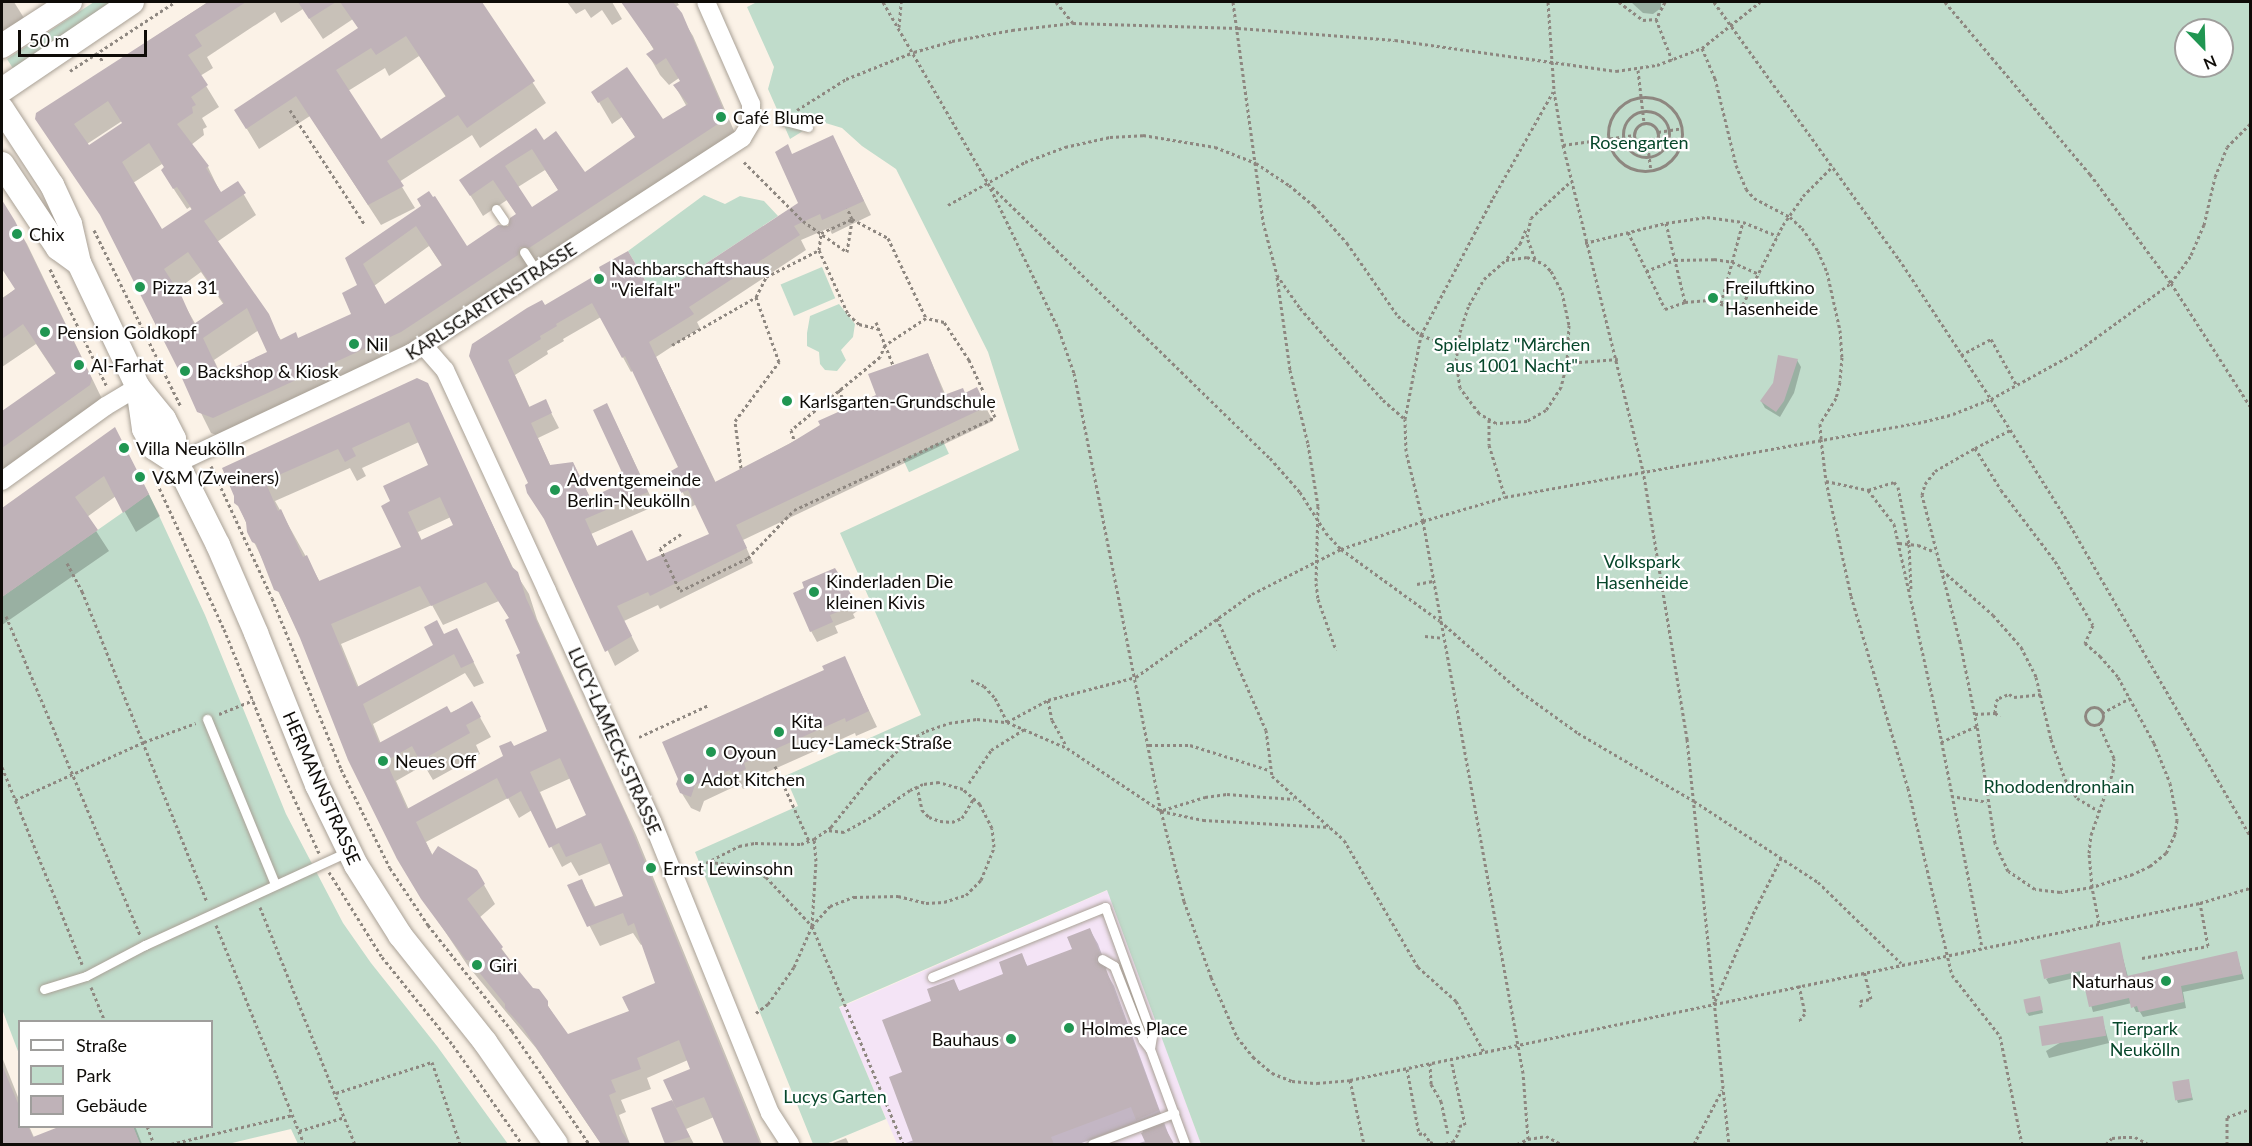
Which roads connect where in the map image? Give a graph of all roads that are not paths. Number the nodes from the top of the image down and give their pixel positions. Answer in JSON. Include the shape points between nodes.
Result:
{"nodes":[{"id":1,"x":70,"y":2,"type":"edge"},
{"id":2,"x":132,"y":2,"type":"edge"},
{"id":3,"x":706,"y":2,"type":"edge"},
{"id":4,"x":2,"y":46,"type":"edge"},
{"id":5,"x":2,"y":90,"type":"edge"},
{"id":6,"x":2,"y":109,"type":"edge"},
{"id":7,"x":782,"y":120,"type":"road end"},
{"id":8,"x":808,"y":127,"type":"dead end"},
{"id":9,"x":2,"y":164,"type":"edge"},
{"id":10,"x":496,"y":209,"type":"dead end"},
{"id":11,"x":504,"y":221,"type":"dead end"},
{"id":12,"x":524,"y":252,"type":"dead end"},
{"id":13,"x":79,"y":263,"type":"junction"},
{"id":14,"x":537,"y":272,"type":"junction"},
{"id":15,"x":424,"y":346,"type":"junction"},
{"id":16,"x":138,"y":387,"type":"junction"},
{"id":17,"x":177,"y":463,"type":"junction"},
{"id":18,"x":2,"y":481,"type":"edge"},
{"id":19,"x":207,"y":719,"type":"road end"},
{"id":20,"x":349,"y":851,"type":"junction"},
{"id":21,"x":275,"y":884,"type":"junction"},
{"id":22,"x":1102,"y":959,"type":"dead end"},
{"id":23,"x":933,"y":977,"type":"dead end"},
{"id":24,"x":44,"y":989,"type":"dead end"},
{"id":25,"x":1150,"y":1049,"type":"junction"},
{"id":26,"x":1174,"y":1113,"type":"junction"},
{"id":27,"x":556,"y":1144,"type":"edge"},
{"id":28,"x":790,"y":1144,"type":"edge"},
{"id":29,"x":1092,"y":1144,"type":"edge"},
{"id":30,"x":1185,"y":1144,"type":"edge"}],
"edges":[{"from":1,"to":4,"type":"main road"},
{"from":2,"to":5,"type":"main road"},
{"from":3,"to":14,"type":"street","name":"KARLSGARTENSTRASSE","via":[[751,104],[752,123],[742,138]]},
{"from":6,"to":13,"type":"main road","name":"HERMANNSTRASSE","via":[[52,184],[70,224]]},
{"from":7,"to":8,"type":"lane"},
{"from":9,"to":13,"type":"main road","name":"HERMANNSTRASSE","via":[[58,248]]},
{"from":10,"to":11,"type":"lane"},
{"from":12,"to":14,"type":"lane"},
{"from":13,"to":16,"type":"main road","name":"HERMANNSTRASSE"},
{"from":14,"to":15,"type":"street","name":"KARLSGARTENSTRASSE"},
{"from":15,"to":17,"type":"street","name":"KARLSGARTENSTRASSE"},
{"from":15,"to":28,"type":"street","name":"LUCY-LAMECK-STRASSE","via":[[445,370],[631,774],[770,1113]]},
{"from":16,"to":17,"type":"main road","name":"HERMANNSTRASSE","via":[[166,423],[174,439]]},
{"from":16,"to":18,"type":"street"},
{"from":17,"to":20,"type":"main road","name":"HERMANNSTRASSE","via":[[227,567],[317,785]]},
{"from":19,"to":21,"type":"lane"},
{"from":20,"to":21,"type":"lane"},
{"from":20,"to":27,"type":"main road","name":"HERMANNSTRASSE","via":[[400,935],[485,1042]]},
{"from":21,"to":24,"type":"lane","via":[[86,976]]},
{"from":22,"to":25,"type":"lane","via":[[1114,966]]},
{"from":23,"to":25,"type":"lane","via":[[1105,907],[1152,1036]]},
{"from":25,"to":26,"type":"lane"},
{"from":26,"to":29,"type":"lane"},
{"from":26,"to":30,"type":"lane"}]}
